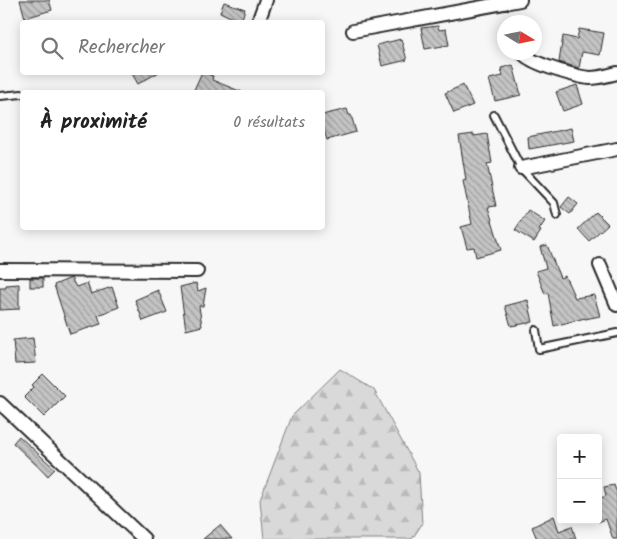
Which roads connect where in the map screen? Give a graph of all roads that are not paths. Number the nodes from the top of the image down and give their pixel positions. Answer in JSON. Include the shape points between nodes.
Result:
{"nodes":[{"id":1,"x":266,"y":0,"type":"edge"},
{"id":2,"x":520,"y":0,"type":"edge"},
{"id":3,"x":259,"y":20,"type":"edge"},
{"id":4,"x":353,"y":31,"type":"dead end"},
{"id":5,"x":530,"y":60,"type":"edge"},
{"id":6,"x":617,"y":73,"type":"edge"},
{"id":7,"x":20,"y":94,"type":"edge"},
{"id":8,"x":0,"y":96,"type":"edge"},
{"id":9,"x":494,"y":115,"type":"dead end"},
{"id":10,"x":617,"y":149,"type":"edge"},
{"id":11,"x":521,"y":168,"type":"junction"},
{"id":12,"x":557,"y":215,"type":"dead end"},
{"id":13,"x":600,"y":265,"type":"dead end"},
{"id":14,"x":0,"y":270,"type":"edge"},
{"id":15,"x":197,"y":271,"type":"dead end"},
{"id":16,"x":617,"y":305,"type":"edge"},
{"id":17,"x":536,"y":330,"type":"dead end"},
{"id":18,"x":617,"y":333,"type":"edge"},
{"id":19,"x":0,"y":403,"type":"edge"},
{"id":20,"x":144,"y":539,"type":"edge"}],
"edges":[{"from":1,"to":3,"type":"street"},
{"from":2,"to":4,"type":"street"},
{"from":5,"to":6,"type":"street","via":[[590,78]]},
{"from":7,"to":8,"type":"lane"},
{"from":9,"to":11,"type":"lane"},
{"from":10,"to":11,"type":"street"},
{"from":11,"to":12,"type":"lane","via":[[554,203]]},
{"from":13,"to":16,"type":"street"},
{"from":14,"to":15,"type":"street"},
{"from":17,"to":18,"type":"lane","via":[[539,349]]},
{"from":19,"to":20,"type":"street"}]}
